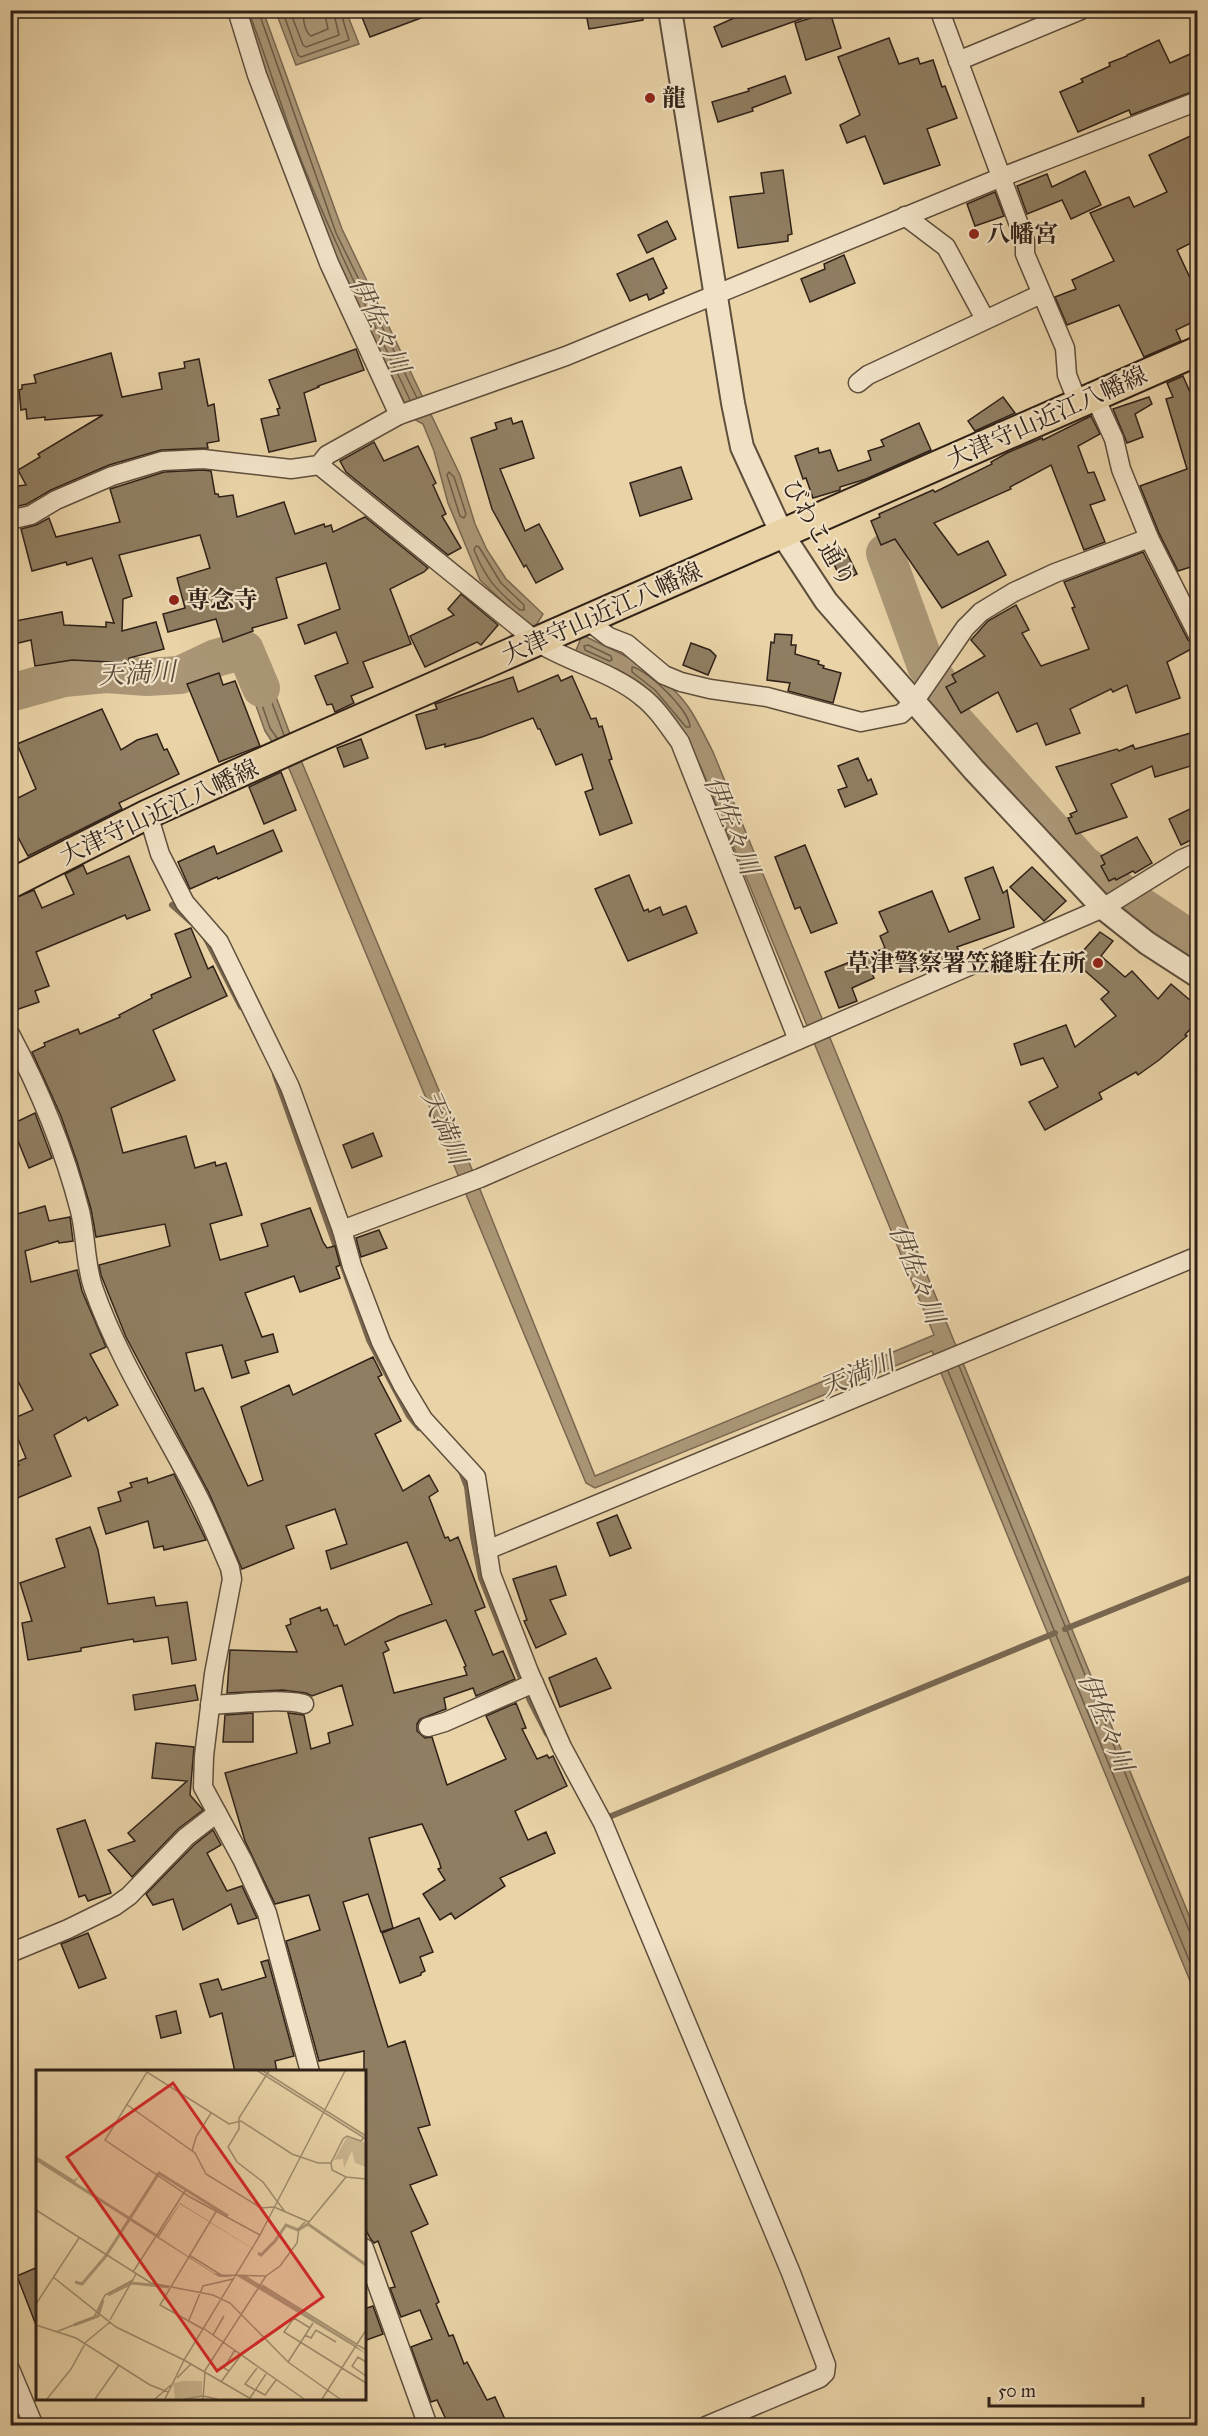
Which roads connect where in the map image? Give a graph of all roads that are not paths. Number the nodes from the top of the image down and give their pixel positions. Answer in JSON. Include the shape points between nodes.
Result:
{"nodes":[{"id":1,"x":237,"y":10,"type":"edge"},
{"id":2,"x":670,"y":10,"type":"edge"},
{"id":3,"x":944,"y":10,"type":"edge"},
{"id":4,"x":1081,"y":10,"type":"edge"},
{"id":5,"x":958,"y":61,"type":"junction"},
{"id":6,"x":1197,"y":101,"type":"edge"},
{"id":7,"x":1002,"y":177,"type":"junction"},
{"id":8,"x":905,"y":216,"type":"junction"},
{"id":9,"x":716,"y":294,"type":"junction"},
{"id":10,"x":1041,"y":294,"type":"junction"},
{"id":11,"x":985,"y":319,"type":"junction"},
{"id":12,"x":1197,"y":351,"type":"edge"},
{"id":13,"x":858,"y":383,"type":"dead end"},
{"id":14,"x":1086,"y":399,"type":"junction"},
{"id":15,"x":402,"y":414,"type":"junction"},
{"id":16,"x":319,"y":465,"type":"junction"},
{"id":17,"x":10,"y":520,"type":"edge"},
{"id":18,"x":782,"y":534,"type":"junction"},
{"id":19,"x":1149,"y":538,"type":"junction"},
{"id":20,"x":587,"y":620,"type":"junction"},
{"id":21,"x":1197,"y":635,"type":"edge"},
{"id":22,"x":537,"y":642,"type":"junction"},
{"id":23,"x":645,"y":662,"type":"junction"},
{"id":24,"x":629,"y":685,"type":"junction"},
{"id":25,"x":914,"y":702,"type":"junction"},
{"id":26,"x":148,"y":814,"type":"junction"},
{"id":27,"x":1197,"y":852,"type":"edge"},
{"id":28,"x":10,"y":884,"type":"edge"},
{"id":29,"x":1103,"y":908,"type":"junction"},
{"id":30,"x":1197,"y":976,"type":"edge"},
{"id":31,"x":10,"y":1034,"type":"edge"},
{"id":32,"x":800,"y":1039,"type":"junction"},
{"id":33,"x":342,"y":1230,"type":"junction"},
{"id":34,"x":1197,"y":1256,"type":"edge"},
{"id":35,"x":487,"y":1550,"type":"junction"},
{"id":36,"x":534,"y":1683,"type":"junction"},
{"id":37,"x":304,"y":1704,"type":"dead end"},
{"id":38,"x":210,"y":1705,"type":"junction"},
{"id":39,"x":428,"y":1727,"type":"dead end"},
{"id":40,"x":217,"y":1813,"type":"junction"},
{"id":41,"x":10,"y":1953,"type":"edge"},
{"id":42,"x":309,"y":2070,"type":"edge"},
{"id":43,"x":366,"y":2254,"type":"edge"},
{"id":44,"x":10,"y":2369,"type":"edge"},
{"id":45,"x":34,"y":2426,"type":"edge"},
{"id":46,"x":428,"y":2426,"type":"edge"},
{"id":47,"x":706,"y":2426,"type":"edge"}],
"edges":[{"from":1,"to":15,"type":"street","via":[[257,75],[329,263]]},
{"from":2,"to":9,"type":"street","name":"びわこ通り"},
{"from":3,"to":5,"type":"street","via":[[942,17]]},
{"from":4,"to":5,"type":"street"},
{"from":5,"to":7,"type":"street"},
{"from":6,"to":7,"type":"street"},
{"from":7,"to":8,"type":"street"},
{"from":7,"to":10,"type":"street"},
{"from":8,"to":9,"type":"street"},
{"from":8,"to":11,"type":"street","via":[[946,247]]},
{"from":9,"to":15,"type":"street","via":[[566,356]]},
{"from":9,"to":18,"type":"street","name":"びわこ通り","via":[[742,447]]},
{"from":10,"to":11,"type":"street"},
{"from":10,"to":14,"type":"street","via":[[1065,348],[1067,375]]},
{"from":11,"to":13,"type":"street"},
{"from":12,"to":14,"type":"main road","name":"大津守山近江八幡線"},
{"from":14,"to":18,"type":"main road","name":"大津守山近江八幡線"},
{"from":14,"to":19,"type":"street","via":[[1114,439],[1121,469]]},
{"from":15,"to":16,"type":"street","via":[[327,455]]},
{"from":16,"to":17,"type":"street","via":[[291,470],[203,459],[162,461],[112,476],[31,515]]},
{"from":16,"to":22,"type":"street"},
{"from":18,"to":20,"type":"main road","name":"大津守山近江八幡線"},
{"from":18,"to":25,"type":"street","name":"びわこ通り","via":[[825,601]]},
{"from":19,"to":21,"type":"street"},
{"from":19,"to":25,"type":"street","via":[[1024,587],[981,612],[965,628]]},
{"from":20,"to":22,"type":"main road","name":"大津守山近江八幡線"},
{"from":20,"to":23,"type":"street","via":[[609,637],[627,644]]},
{"from":22,"to":24,"type":"street"},
{"from":22,"to":26,"type":"main road","name":"大津守山近江八幡線"},
{"from":23,"to":24,"type":"street"},
{"from":23,"to":25,"type":"street","via":[[681,682],[767,697],[861,722],[901,714]]},
{"from":24,"to":32,"type":"street","via":[[660,714],[680,742]]},
{"from":25,"to":29,"type":"street","name":"びわこ通り"},
{"from":26,"to":28,"type":"main road","name":"大津守山近江八幡線"},
{"from":26,"to":33,"type":"street","via":[[160,854],[185,903],[219,942],[290,1087]]},
{"from":27,"to":29,"type":"street"},
{"from":29,"to":30,"type":"street","name":"びわこ通り"},
{"from":29,"to":32,"type":"street"},
{"from":31,"to":38,"type":"street","via":[[30,1072],[69,1173],[81,1214],[93,1284],[105,1316],[122,1356],[199,1498],[230,1568],[232,1580]]},
{"from":32,"to":33,"type":"street","via":[[480,1178]]},
{"from":33,"to":35,"type":"street","via":[[381,1342],[402,1384],[423,1419],[476,1477]]},
{"from":34,"to":35,"type":"street"},
{"from":35,"to":36,"type":"street","via":[[491,1574]]},
{"from":36,"to":39,"type":"street"},
{"from":36,"to":47,"type":"street","via":[[562,1747],[603,1823],[826,2365],[820,2378]]},
{"from":37,"to":38,"type":"street","via":[[285,1700]]},
{"from":38,"to":40,"type":"street","via":[[203,1787]]},
{"from":40,"to":41,"type":"street","via":[[186,1837],[116,1906]]},
{"from":40,"to":42,"type":"street","via":[[267,1913]]},
{"from":43,"to":46,"type":"street"},
{"from":44,"to":45,"type":"street"}]}
